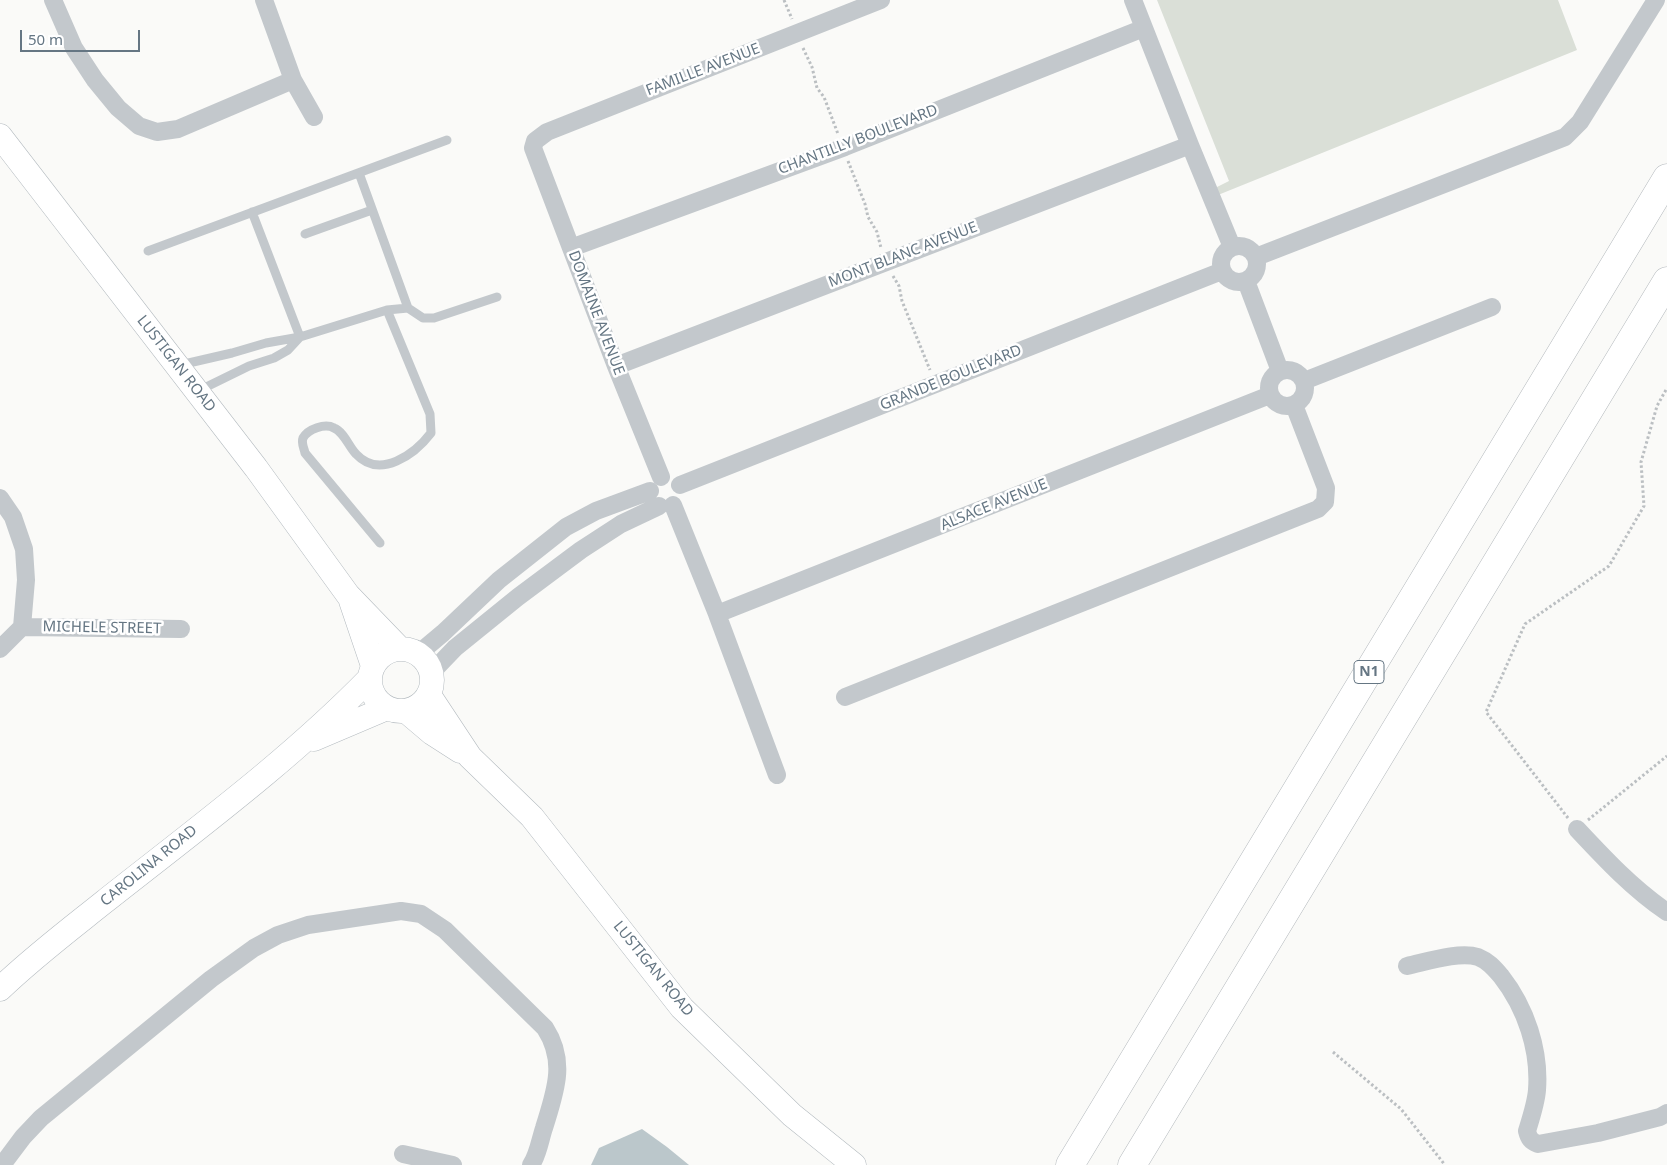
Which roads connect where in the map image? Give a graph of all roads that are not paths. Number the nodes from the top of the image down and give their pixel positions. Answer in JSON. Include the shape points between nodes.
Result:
{"nodes":[{"id":1,"x":53,"y":0,"type":"edge"},
{"id":2,"x":264,"y":0,"type":"edge"},
{"id":3,"x":881,"y":0,"type":"edge"},
{"id":4,"x":1133,"y":0,"type":"edge"},
{"id":5,"x":1656,"y":0,"type":"edge"},
{"id":6,"x":1144,"y":28,"type":"junction"},
{"id":7,"x":293,"y":80,"type":"junction"},
{"id":8,"x":314,"y":117,"type":"dead end"},
{"id":9,"x":0,"y":136,"type":"edge"},
{"id":10,"x":447,"y":140,"type":"dead end"},
{"id":11,"x":1190,"y":145,"type":"junction"},
{"id":12,"x":533,"y":148,"type":"joint"},
{"id":13,"x":359,"y":172,"type":"junction"},
{"id":14,"x":1667,"y":178,"type":"edge"},
{"id":15,"x":372,"y":210,"type":"junction"},
{"id":16,"x":252,"y":212,"type":"junction"},
{"id":17,"x":305,"y":234,"type":"dead end"},
{"id":18,"x":1232,"y":247,"type":"junction"},
{"id":19,"x":571,"y":248,"type":"junction"},
{"id":20,"x":148,"y":251,"type":"dead end"},
{"id":21,"x":1256,"y":257,"type":"junction"},
{"id":22,"x":1222,"y":271,"type":"junction"},
{"id":23,"x":1246,"y":281,"type":"junction"},
{"id":24,"x":1667,"y":281,"type":"edge"},
{"id":25,"x":498,"y":297,"type":"dead end"},
{"id":26,"x":1492,"y":307,"type":"dead end"},
{"id":27,"x":408,"y":308,"type":"junction"},
{"id":28,"x":387,"y":310,"type":"junction"},
{"id":29,"x":300,"y":337,"type":"junction"},
{"id":30,"x":177,"y":366,"type":"junction"},
{"id":31,"x":616,"y":366,"type":"junction"},
{"id":32,"x":1280,"y":371,"type":"junction"},
{"id":33,"x":1304,"y":381,"type":"junction"},
{"id":34,"x":197,"y":392,"type":"junction"},
{"id":35,"x":1270,"y":395,"type":"junction"},
{"id":36,"x":1294,"y":404,"type":"junction"},
{"id":37,"x":655,"y":484,"type":"junction"},
{"id":38,"x":680,"y":486,"type":"junction"},
{"id":39,"x":0,"y":498,"type":"edge"},
{"id":40,"x":666,"y":506,"type":"junction"},
{"id":41,"x":571,"y":524,"type":"junction"},
{"id":42,"x":380,"y":543,"type":"dead end"},
{"id":43,"x":586,"y":547,"type":"junction"},
{"id":44,"x":530,"y":555,"type":"junction"},
{"id":45,"x":546,"y":576,"type":"junction"},
{"id":46,"x":348,"y":595,"type":"junction"},
{"id":47,"x":717,"y":614,"type":"junction"},
{"id":48,"x":22,"y":627,"type":"junction"},
{"id":49,"x":181,"y":629,"type":"dead end"},
{"id":50,"x":0,"y":650,"type":"edge"},
{"id":51,"x":420,"y":667,"type":"junction"},
{"id":52,"x":372,"y":672,"type":"junction"},
{"id":53,"x":844,"y":697,"type":"dead end"},
{"id":54,"x":396,"y":710,"type":"junction"},
{"id":55,"x":299,"y":746,"type":"junction"},
{"id":56,"x":470,"y":757,"type":"junction"},
{"id":57,"x":777,"y":775,"type":"dead end"},
{"id":58,"x":1577,"y":829,"type":"road end"},
{"id":59,"x":1667,"y":912,"type":"edge"},
{"id":60,"x":1407,"y":966,"type":"dead end"},
{"id":61,"x":0,"y":989,"type":"edge"},
{"id":62,"x":1667,"y":1113,"type":"edge"},
{"id":63,"x":403,"y":1154,"type":"dead end"},
{"id":64,"x":2,"y":1165,"type":"edge"},
{"id":65,"x":453,"y":1165,"type":"edge"},
{"id":66,"x":531,"y":1165,"type":"edge"},
{"id":67,"x":854,"y":1165,"type":"edge"},
{"id":68,"x":1070,"y":1165,"type":"edge"},
{"id":69,"x":1132,"y":1165,"type":"edge"}],
"edges":[{"from":1,"to":7,"type":"street","via":[[74,48],[95,80],[118,108],[139,126],[157,132],[178,129]]},
{"from":2,"to":7,"type":"street"},
{"from":3,"to":12,"type":"street","name":"FAMILLE AVENUE","via":[[546,132],[535,141]]},
{"from":4,"to":6,"type":"street"},
{"from":5,"to":21,"type":"street","via":[[1580,122],[1565,137]]},
{"from":6,"to":11,"type":"street"},
{"from":6,"to":19,"type":"street","name":"CHANTILLY BOULEVARD","via":[[843,147]]},
{"from":7,"to":8,"type":"street"},
{"from":9,"to":30,"type":"street","name":"LUSTIGAN ROAD"},
{"from":10,"to":13,"type":"lane"},
{"from":11,"to":18,"type":"street"},
{"from":11,"to":31,"type":"street","name":"MONT BLANC AVENUE"},
{"from":12,"to":19,"type":"street","name":"DOMAINE AVENUE"},
{"from":13,"to":15,"type":"lane"},
{"from":13,"to":16,"type":"lane"},
{"from":14,"to":68,"type":"highway","number":"N1"},
{"from":15,"to":17,"type":"lane"},
{"from":15,"to":27,"type":"lane"},
{"from":16,"to":20,"type":"lane"},
{"from":16,"to":29,"type":"lane"},
{"from":18,"to":21,"type":"street","via":[[1241,246]]},
{"from":18,"to":22,"type":"street","via":[[1224,253]]},
{"from":19,"to":31,"type":"street","name":"DOMAINE AVENUE"},
{"from":21,"to":23,"type":"street","via":[[1257,266]]},
{"from":22,"to":23,"type":"street","via":[[1236,282]]},
{"from":22,"to":38,"type":"street","name":"GRANDE BOULEVARD"},
{"from":23,"to":32,"type":"street"},
{"from":24,"to":69,"type":"highway"},
{"from":25,"to":27,"type":"lane","via":[[434,318],[423,318]]},
{"from":26,"to":33,"type":"street"},
{"from":27,"to":28,"type":"lane"},
{"from":28,"to":29,"type":"lane"},
{"from":28,"to":42,"type":"lane","via":[[430,414],[431,433],[409,454],[389,465],[363,460],[337,428],[320,427],[303,438],[306,453]]},
{"from":29,"to":30,"type":"lane"},
{"from":29,"to":34,"type":"lane","via":[[288,350]]},
{"from":30,"to":34,"type":"street","name":"LUSTIGAN ROAD"},
{"from":31,"to":37,"type":"street","name":"DOMAINE AVENUE"},
{"from":32,"to":33,"type":"street","via":[[1289,370]]},
{"from":32,"to":35,"type":"street","via":[[1272,377]]},
{"from":33,"to":36,"type":"street","via":[[1305,390]]},
{"from":34,"to":46,"type":"street","name":"LUSTIGAN ROAD"},
{"from":35,"to":36,"type":"street","via":[[1284,406]]},
{"from":35,"to":47,"type":"street","name":"ALSACE AVENUE"},
{"from":36,"to":53,"type":"street","via":[[1326,488],[1325,502],[1318,509]]},
{"from":37,"to":38,"type":"street","via":[[673,478]]},
{"from":37,"to":40,"type":"street","via":[[652,500]]},
{"from":37,"to":41,"type":"street"},
{"from":38,"to":40,"type":"street","via":[[679,500]]},
{"from":39,"to":48,"type":"street","via":[[13,517],[24,549],[26,580]]},
{"from":40,"to":43,"type":"street","via":[[621,524]]},
{"from":40,"to":47,"type":"street"},
{"from":41,"to":43,"type":"street"},
{"from":41,"to":44,"type":"street"},
{"from":43,"to":45,"type":"street"},
{"from":44,"to":45,"type":"street"},
{"from":44,"to":51,"type":"street","via":[[443,633]]},
{"from":45,"to":51,"type":"street","via":[[455,648]]},
{"from":46,"to":51,"type":"street","name":"LUSTIGAN ROAD"},
{"from":46,"to":52,"type":"street","name":"LUSTIGAN ROAD"},
{"from":47,"to":57,"type":"street"},
{"from":48,"to":49,"type":"street","name":"MICHELE STREET"},
{"from":48,"to":50,"type":"street"},
{"from":51,"to":52,"type":"street","via":[[384,654]]},
{"from":51,"to":54,"type":"street","via":[[423,703],[415,708]]},
{"from":51,"to":56,"type":"street","name":"LUSTIGAN ROAD","via":[[445,721]]},
{"from":52,"to":54,"type":"street","via":[[370,687],[374,696],[379,703]]},
{"from":52,"to":55,"type":"street","name":"CAROLINA ROAD","via":[[340,708]]},
{"from":54,"to":55,"type":"street","name":"CAROLINA ROAD"},
{"from":54,"to":56,"type":"street","name":"LUSTIGAN ROAD"},
{"from":55,"to":61,"type":"street","name":"CAROLINA ROAD"},
{"from":56,"to":67,"type":"street","name":"LUSTIGAN ROAD","via":[[532,818],[682,1008],[792,1115]]},
{"from":58,"to":59,"type":"street","via":[[1621,875]]},
{"from":60,"to":62,"type":"street","via":[[1471,956],[1491,964],[1506,982],[1523,1012],[1534,1048],[1537,1091],[1528,1131],[1532,1142],[1538,1144],[1598,1133]]},
{"from":63,"to":65,"type":"street"},
{"from":64,"to":66,"type":"street","via":[[42,1118],[211,979],[254,948],[278,935],[308,926],[401,911],[421,914],[445,930],[545,1028],[552,1040],[558,1066],[557,1084]]}]}
